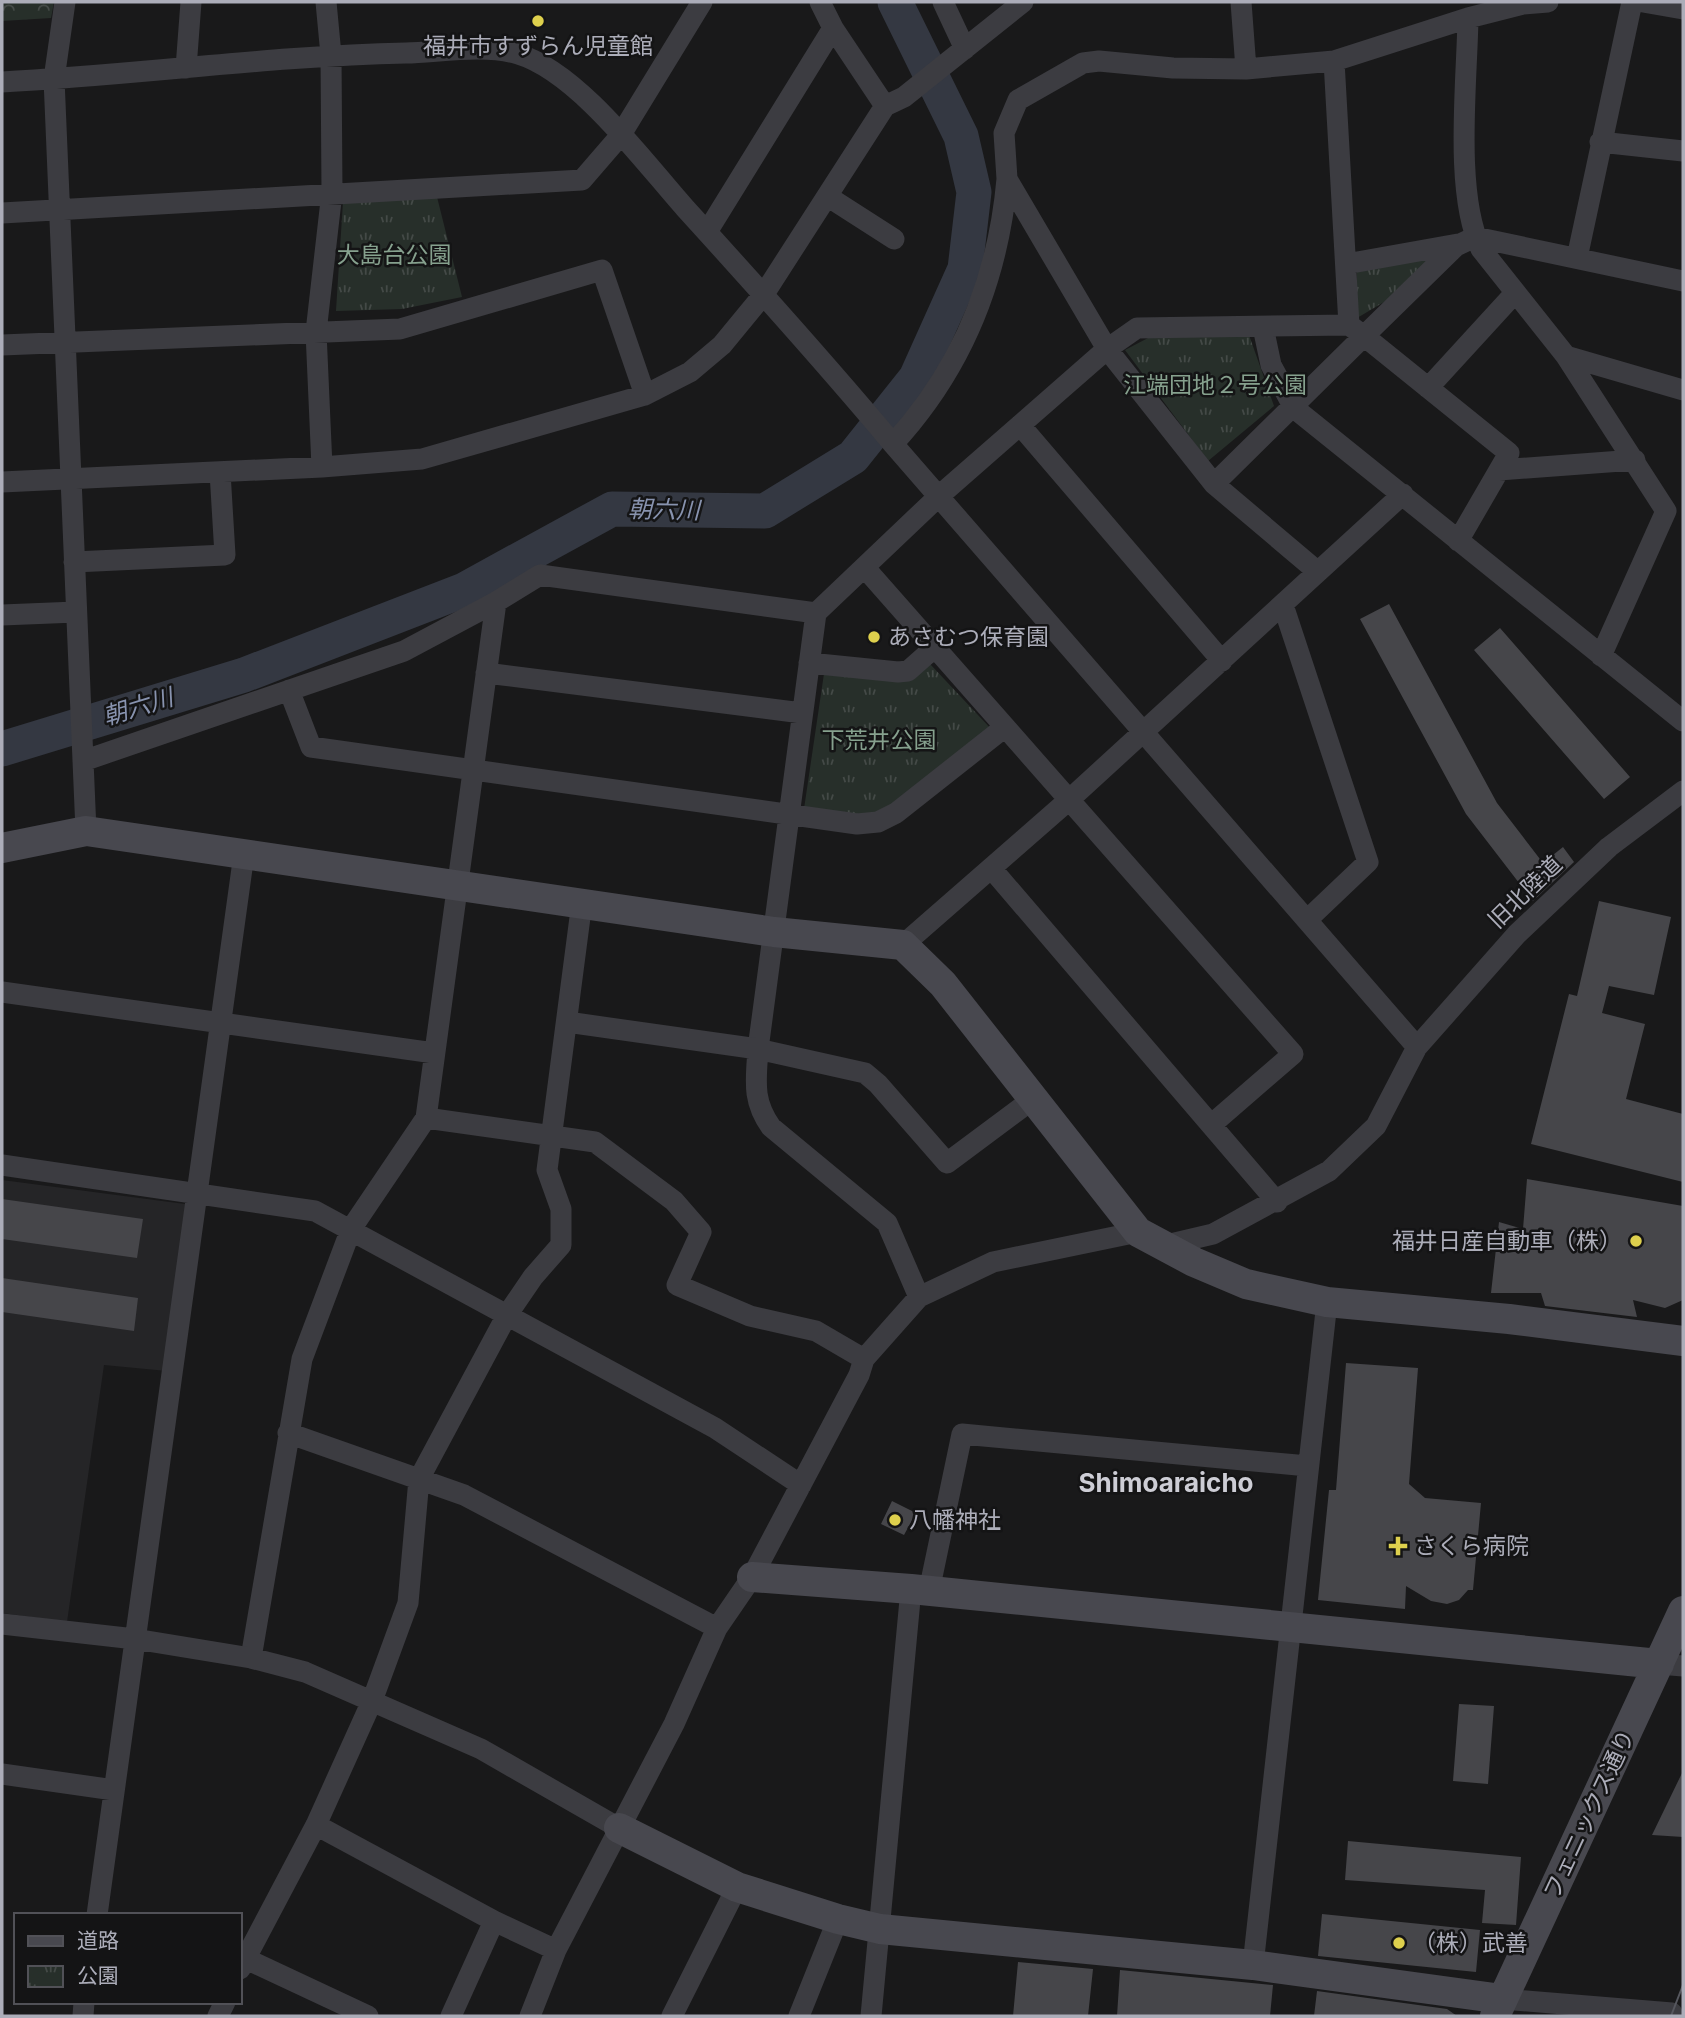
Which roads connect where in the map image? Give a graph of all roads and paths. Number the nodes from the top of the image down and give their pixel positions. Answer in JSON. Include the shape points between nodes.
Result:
{"nodes":[{"id":1,"x":65,"y":2,"type":"edge"},
{"id":2,"x":191,"y":2,"type":"edge"},
{"id":3,"x":326,"y":2,"type":"edge"},
{"id":4,"x":820,"y":2,"type":"edge"},
{"id":5,"x":943,"y":2,"type":"edge"},
{"id":6,"x":1241,"y":2,"type":"edge"},
{"id":7,"x":1548,"y":2,"type":"edge"},
{"id":8,"x":1632,"y":2,"type":"edge"},
{"id":9,"x":1643,"y":2,"type":"edge"},
{"id":10,"x":1020,"y":3,"type":"edge"},
{"id":11,"x":695,"y":4,"type":"edge"},
{"id":12,"x":1496,"y":6,"type":"edge"},
{"id":13,"x":1683,"y":9,"type":"edge"},
{"id":14,"x":1468,"y":18,"type":"junction"},
{"id":15,"x":834,"y":28,"type":"junction"},
{"id":16,"x":959,"y":54,"type":"junction"},
{"id":17,"x":331,"y":55,"type":"junction"},
{"id":18,"x":1334,"y":61,"type":"junction"},
{"id":19,"x":186,"y":68,"type":"junction"},
{"id":20,"x":1245,"y":69,"type":"junction"},
{"id":21,"x":54,"y":79,"type":"junction"},
{"id":22,"x":2,"y":82,"type":"edge"},
{"id":23,"x":895,"y":102,"type":"junction"},
{"id":24,"x":620,"y":136,"type":"junction"},
{"id":25,"x":1600,"y":142,"type":"junction"},
{"id":26,"x":1683,"y":151,"type":"edge"},
{"id":27,"x":1007,"y":178,"type":"junction"},
{"id":28,"x":332,"y":192,"type":"junction"},
{"id":29,"x":827,"y":196,"type":"junction"},
{"id":30,"x":60,"y":209,"type":"junction"},
{"id":31,"x":2,"y":213,"type":"edge"},
{"id":32,"x":707,"y":232,"type":"junction"},
{"id":33,"x":894,"y":239,"type":"dead end"},
{"id":34,"x":1468,"y":241,"type":"junction"},
{"id":35,"x":1577,"y":258,"type":"junction"},
{"id":36,"x":1346,"y":264,"type":"junction"},
{"id":37,"x":1683,"y":281,"type":"edge"},
{"id":38,"x":1515,"y":293,"type":"junction"},
{"id":39,"x":764,"y":294,"type":"junction"},
{"id":40,"x":1263,"y":327,"type":"junction"},
{"id":41,"x":1356,"y":330,"type":"junction"},
{"id":42,"x":316,"y":332,"type":"junction"},
{"id":43,"x":65,"y":342,"type":"junction"},
{"id":44,"x":2,"y":345,"type":"edge"},
{"id":45,"x":1107,"y":349,"type":"junction"},
{"id":46,"x":1566,"y":356,"type":"junction"},
{"id":47,"x":1428,"y":387,"type":"junction"},
{"id":48,"x":1683,"y":390,"type":"edge"},
{"id":49,"x":645,"y":395,"type":"junction"},
{"id":50,"x":1294,"y":408,"type":"junction"},
{"id":51,"x":1020,"y":425,"type":"junction"},
{"id":52,"x":890,"y":440,"type":"junction"},
{"id":53,"x":1635,"y":460,"type":"junction"},
{"id":54,"x":322,"y":467,"type":"junction"},
{"id":55,"x":1499,"y":470,"type":"junction"},
{"id":56,"x":220,"y":472,"type":"junction"},
{"id":57,"x":71,"y":478,"type":"junction"},
{"id":58,"x":2,"y":482,"type":"edge"},
{"id":59,"x":1214,"y":484,"type":"junction"},
{"id":60,"x":1403,"y":494,"type":"junction"},
{"id":61,"x":939,"y":496,"type":"junction"},
{"id":62,"x":1674,"y":515,"type":"edge"},
{"id":63,"x":1458,"y":541,"type":"junction"},
{"id":64,"x":74,"y":562,"type":"junction"},
{"id":65,"x":864,"y":568,"type":"junction"},
{"id":66,"x":1318,"y":572,"type":"junction"},
{"id":67,"x":496,"y":602,"type":"junction"},
{"id":68,"x":1283,"y":605,"type":"junction"},
{"id":69,"x":76,"y":612,"type":"junction"},
{"id":70,"x":816,"y":613,"type":"junction"},
{"id":71,"x":2,"y":615,"type":"edge"},
{"id":72,"x":934,"y":648,"type":"junction"},
{"id":73,"x":1601,"y":656,"type":"junction"},
{"id":74,"x":1222,"y":662,"type":"junction"},
{"id":75,"x":809,"y":663,"type":"junction"},
{"id":76,"x":486,"y":673,"type":"junction"},
{"id":77,"x":289,"y":690,"type":"junction"},
{"id":78,"x":802,"y":713,"type":"junction"},
{"id":79,"x":1683,"y":722,"type":"edge"},
{"id":80,"x":1005,"y":727,"type":"junction"},
{"id":81,"x":1144,"y":732,"type":"junction"},
{"id":82,"x":83,"y":757,"type":"junction"},
{"id":83,"x":473,"y":769,"type":"junction"},
{"id":84,"x":1683,"y":791,"type":"edge"},
{"id":85,"x":1070,"y":799,"type":"junction"},
{"id":86,"x":789,"y":815,"type":"junction"},
{"id":87,"x":86,"y":831,"type":"junction"},
{"id":88,"x":2,"y":848,"type":"edge"},
{"id":89,"x":244,"y":854,"type":"junction"},
{"id":90,"x":991,"y":868,"type":"junction"},
{"id":91,"x":457,"y":884,"type":"junction"},
{"id":92,"x":582,"y":902,"type":"junction"},
{"id":93,"x":1307,"y":920,"type":"junction"},
{"id":94,"x":774,"y":932,"type":"junction"},
{"id":95,"x":903,"y":945,"type":"junction"},
{"id":96,"x":2,"y":992,"type":"edge"},
{"id":97,"x":221,"y":1022,"type":"junction"},
{"id":98,"x":567,"y":1022,"type":"junction"},
{"id":99,"x":1417,"y":1047,"type":"junction"},
{"id":100,"x":758,"y":1049,"type":"junction"},
{"id":101,"x":434,"y":1053,"type":"junction"},
{"id":102,"x":1033,"y":1099,"type":"junction"},
{"id":103,"x":426,"y":1118,"type":"junction"},
{"id":104,"x":1211,"y":1125,"type":"junction"},
{"id":105,"x":551,"y":1138,"type":"junction"},
{"id":106,"x":2,"y":1165,"type":"edge"},
{"id":107,"x":197,"y":1193,"type":"junction"},
{"id":108,"x":1277,"y":1202,"type":"junction"},
{"id":109,"x":351,"y":1229,"type":"junction"},
{"id":110,"x":1150,"y":1239,"type":"junction"},
{"id":111,"x":919,"y":1297,"type":"junction"},
{"id":112,"x":1326,"y":1302,"type":"junction"},
{"id":113,"x":507,"y":1315,"type":"junction"},
{"id":114,"x":1683,"y":1341,"type":"edge"},
{"id":115,"x":864,"y":1359,"type":"junction"},
{"id":116,"x":288,"y":1433,"type":"junction"},
{"id":117,"x":1308,"y":1466,"type":"junction"},
{"id":118,"x":419,"y":1479,"type":"junction"},
{"id":119,"x":801,"y":1485,"type":"junction"},
{"id":120,"x":752,"y":1577,"type":"junction"},
{"id":121,"x":920,"y":1590,"type":"junction"},
{"id":122,"x":1683,"y":1611,"type":"edge"},
{"id":123,"x":2,"y":1624,"type":"edge"},
{"id":124,"x":1290,"y":1627,"type":"junction"},
{"id":125,"x":717,"y":1628,"type":"junction"},
{"id":126,"x":135,"y":1639,"type":"junction"},
{"id":127,"x":251,"y":1658,"type":"junction"},
{"id":128,"x":1671,"y":1665,"type":"edge"},
{"id":129,"x":372,"y":1701,"type":"junction"},
{"id":130,"x":2,"y":1774,"type":"edge"},
{"id":131,"x":114,"y":1790,"type":"junction"},
{"id":132,"x":316,"y":1825,"type":"junction"},
{"id":133,"x":619,"y":1828,"type":"junction"},
{"id":134,"x":737,"y":1886,"type":"junction"},
{"id":135,"x":97,"y":1913,"type":"edge"},
{"id":136,"x":838,"y":1919,"type":"junction"},
{"id":137,"x":494,"y":1921,"type":"junction"},
{"id":138,"x":880,"y":1929,"type":"junction"},
{"id":139,"x":556,"y":1950,"type":"junction"},
{"id":140,"x":242,"y":1964,"type":"edge"},
{"id":141,"x":1254,"y":1965,"type":"junction"},
{"id":142,"x":1498,"y":2007,"type":"edge"},
{"id":143,"x":1672,"y":2013,"type":"dead end"},
{"id":144,"x":368,"y":2016,"type":"edge"},
{"id":145,"x":451,"y":2016,"type":"edge"},
{"id":146,"x":530,"y":2016,"type":"edge"},
{"id":147,"x":671,"y":2016,"type":"edge"},
{"id":148,"x":799,"y":2016,"type":"edge"},
{"id":149,"x":871,"y":2016,"type":"edge"}],
"edges":[{"from":1,"to":21,"type":"street"},
{"from":2,"to":19,"type":"street"},
{"from":3,"to":17,"type":"street"},
{"from":4,"to":15,"type":"street"},
{"from":5,"to":16,"type":"street"},
{"from":6,"to":20,"type":"street"},
{"from":7,"to":12,"type":"street"},
{"from":8,"to":25,"type":"street"},
{"from":9,"to":13,"type":"street"},
{"from":10,"to":16,"type":"street"},
{"from":11,"to":24,"type":"street"},
{"from":12,"to":14,"type":"street"},
{"from":14,"to":18,"type":"street"},
{"from":14,"to":34,"type":"street"},
{"from":15,"to":23,"type":"street"},
{"from":15,"to":32,"type":"street"},
{"from":16,"to":23,"type":"street"},
{"from":17,"to":19,"type":"street"},
{"from":17,"to":24,"type":"street","via":[[517,54],[570,83]]},
{"from":17,"to":28,"type":"street"},
{"from":18,"to":20,"type":"street"},
{"from":18,"to":36,"type":"street"},
{"from":19,"to":21,"type":"street"},
{"from":20,"to":27,"type":"street","via":[[1083,63],[1018,100],[1004,133]]},
{"from":21,"to":22,"type":"street"},
{"from":21,"to":30,"type":"street"},
{"from":23,"to":29,"type":"street"},
{"from":24,"to":28,"type":"street","via":[[582,180]]},
{"from":24,"to":32,"type":"street"},
{"from":25,"to":26,"type":"street"},
{"from":25,"to":35,"type":"street"},
{"from":27,"to":45,"type":"street"},
{"from":27,"to":52,"type":"street","via":[[992,274],[968,337],[919,417]]},
{"from":28,"to":30,"type":"street"},
{"from":28,"to":42,"type":"street"},
{"from":29,"to":33,"type":"street"},
{"from":29,"to":39,"type":"street"},
{"from":30,"to":31,"type":"street"},
{"from":30,"to":43,"type":"street"},
{"from":32,"to":39,"type":"street"},
{"from":34,"to":35,"type":"street"},
{"from":34,"to":36,"type":"street"},
{"from":34,"to":38,"type":"street"},
{"from":34,"to":41,"type":"street"},
{"from":35,"to":37,"type":"street"},
{"from":36,"to":41,"type":"street"},
{"from":38,"to":46,"type":"street"},
{"from":38,"to":47,"type":"street"},
{"from":39,"to":49,"type":"street","via":[[722,345],[690,372]]},
{"from":39,"to":52,"type":"street"},
{"from":40,"to":41,"type":"street"},
{"from":40,"to":45,"type":"street","via":[[1137,328]]},
{"from":40,"to":50,"type":"street","via":[[1271,365]]},
{"from":41,"to":47,"type":"street"},
{"from":41,"to":50,"type":"street"},
{"from":42,"to":43,"type":"street"},
{"from":42,"to":49,"type":"street","via":[[400,329],[603,270]]},
{"from":42,"to":54,"type":"street"},
{"from":43,"to":44,"type":"street"},
{"from":43,"to":57,"type":"street"},
{"from":45,"to":51,"type":"street"},
{"from":45,"to":59,"type":"street"},
{"from":46,"to":48,"type":"street"},
{"from":46,"to":53,"type":"street"},
{"from":47,"to":55,"type":"street","via":[[1509,453]]},
{"from":49,"to":54,"type":"street","via":[[422,459]]},
{"from":50,"to":59,"type":"street"},
{"from":50,"to":60,"type":"street"},
{"from":51,"to":61,"type":"street"},
{"from":51,"to":74,"type":"street"},
{"from":52,"to":61,"type":"street"},
{"from":53,"to":55,"type":"street"},
{"from":53,"to":62,"type":"street"},
{"from":54,"to":56,"type":"street"},
{"from":55,"to":63,"type":"street"},
{"from":56,"to":57,"type":"street"},
{"from":56,"to":64,"type":"street","via":[[225,555]]},
{"from":57,"to":58,"type":"street"},
{"from":57,"to":64,"type":"street"},
{"from":59,"to":66,"type":"street"},
{"from":60,"to":63,"type":"street"},
{"from":60,"to":66,"type":"street"},
{"from":61,"to":65,"type":"street"},
{"from":61,"to":81,"type":"street"},
{"from":62,"to":73,"type":"street"},
{"from":63,"to":73,"type":"street"},
{"from":64,"to":69,"type":"street"},
{"from":65,"to":70,"type":"street"},
{"from":65,"to":72,"type":"street"},
{"from":66,"to":68,"type":"street"},
{"from":67,"to":70,"type":"street","via":[[540,575]]},
{"from":67,"to":76,"type":"street"},
{"from":67,"to":77,"type":"street","via":[[404,651]]},
{"from":68,"to":74,"type":"street"},
{"from":68,"to":93,"type":"street","via":[[1368,863]]},
{"from":69,"to":71,"type":"street"},
{"from":69,"to":82,"type":"street"},
{"from":70,"to":75,"type":"street"},
{"from":72,"to":75,"type":"street","via":[[908,671]]},
{"from":72,"to":80,"type":"street"},
{"from":73,"to":79,"type":"street"},
{"from":74,"to":81,"type":"street"},
{"from":75,"to":78,"type":"street"},
{"from":76,"to":78,"type":"street"},
{"from":76,"to":83,"type":"street"},
{"from":77,"to":82,"type":"street"},
{"from":77,"to":83,"type":"street","via":[[311,747]]},
{"from":78,"to":86,"type":"street"},
{"from":80,"to":85,"type":"street"},
{"from":80,"to":86,"type":"street","via":[[897,813],[878,822],[857,824]]},
{"from":81,"to":85,"type":"street"},
{"from":81,"to":93,"type":"street"},
{"from":82,"to":87,"type":"street"},
{"from":83,"to":86,"type":"street"},
{"from":83,"to":91,"type":"street"},
{"from":84,"to":99,"type":"street","name":"旧北陸道","via":[[1609,847],[1517,934]]},
{"from":85,"to":90,"type":"street"},
{"from":85,"to":104,"type":"street","via":[[1293,1054]]},
{"from":86,"to":94,"type":"street"},
{"from":87,"to":88,"type":"street"},
{"from":87,"to":89,"type":"street"},
{"from":89,"to":91,"type":"street"},
{"from":89,"to":97,"type":"street"},
{"from":90,"to":95,"type":"street"},
{"from":90,"to":104,"type":"street"},
{"from":91,"to":92,"type":"street"},
{"from":91,"to":101,"type":"street"},
{"from":92,"to":94,"type":"street"},
{"from":92,"to":98,"type":"street"},
{"from":93,"to":99,"type":"street"},
{"from":94,"to":95,"type":"street"},
{"from":94,"to":100,"type":"street"},
{"from":95,"to":102,"type":"street","via":[[943,984]]},
{"from":96,"to":97,"type":"street"},
{"from":97,"to":101,"type":"street"},
{"from":97,"to":107,"type":"street"},
{"from":98,"to":100,"type":"street"},
{"from":98,"to":105,"type":"street"},
{"from":99,"to":108,"type":"street","name":"旧北陸道","via":[[1376,1126],[1329,1171]]},
{"from":100,"to":102,"type":"street","via":[[865,1073],[947,1163]]},
{"from":100,"to":111,"type":"street","via":[[759,1109],[771,1127],[887,1223]]},
{"from":101,"to":103,"type":"street"},
{"from":102,"to":110,"type":"street"},
{"from":103,"to":105,"type":"street"},
{"from":103,"to":109,"type":"street"},
{"from":104,"to":108,"type":"street"},
{"from":105,"to":113,"type":"street","via":[[547,1170],[561,1209],[561,1245]]},
{"from":105,"to":115,"type":"street","via":[[595,1142],[674,1201],[701,1232],[677,1284],[750,1316],[816,1331]]},
{"from":106,"to":107,"type":"street"},
{"from":107,"to":109,"type":"street","via":[[315,1211]]},
{"from":107,"to":126,"type":"street"},
{"from":108,"to":110,"type":"street","name":"旧北陸道","via":[[1213,1234]]},
{"from":109,"to":113,"type":"street"},
{"from":109,"to":116,"type":"street","via":[[302,1359]]},
{"from":110,"to":111,"type":"street","name":"旧北陸道","via":[[993,1262]]},
{"from":110,"to":112,"type":"street","via":[[1246,1284]]},
{"from":111,"to":115,"type":"street"},
{"from":112,"to":114,"type":"street"},
{"from":112,"to":117,"type":"street"},
{"from":113,"to":118,"type":"street"},
{"from":113,"to":119,"type":"street","via":[[715,1428]]},
{"from":115,"to":119,"type":"street"},
{"from":116,"to":118,"type":"street"},
{"from":116,"to":127,"type":"street"},
{"from":117,"to":121,"type":"street","via":[[962,1434]]},
{"from":117,"to":124,"type":"street"},
{"from":118,"to":125,"type":"street","via":[[464,1495]]},
{"from":118,"to":129,"type":"street","via":[[408,1604]]},
{"from":119,"to":120,"type":"street"},
{"from":120,"to":121,"type":"street"},
{"from":120,"to":125,"type":"street"},
{"from":121,"to":124,"type":"street"},
{"from":121,"to":138,"type":"street"},
{"from":122,"to":128,"type":"street","name":"フェニックス通り"},
{"from":123,"to":126,"type":"street"},
{"from":124,"to":128,"type":"street"},
{"from":124,"to":141,"type":"street"},
{"from":125,"to":133,"type":"street","via":[[674,1724]]},
{"from":126,"to":127,"type":"street"},
{"from":126,"to":131,"type":"street"},
{"from":127,"to":129,"type":"street","via":[[305,1672]]},
{"from":128,"to":142,"type":"street","name":"フェニックス通り"},
{"from":129,"to":132,"type":"street"},
{"from":129,"to":133,"type":"street","via":[[481,1749]]},
{"from":130,"to":131,"type":"street"},
{"from":131,"to":135,"type":"street"},
{"from":132,"to":137,"type":"street"},
{"from":132,"to":140,"type":"street"},
{"from":133,"to":134,"type":"street"},
{"from":133,"to":139,"type":"street"},
{"from":134,"to":136,"type":"street"},
{"from":134,"to":147,"type":"street"},
{"from":136,"to":138,"type":"street"},
{"from":136,"to":148,"type":"street"},
{"from":137,"to":139,"type":"street"},
{"from":137,"to":145,"type":"street"},
{"from":138,"to":141,"type":"street"},
{"from":138,"to":149,"type":"street"},
{"from":139,"to":146,"type":"street"},
{"from":140,"to":144,"type":"street"},
{"from":141,"to":142,"type":"street"},
{"from":142,"to":143,"type":"street"}]}
